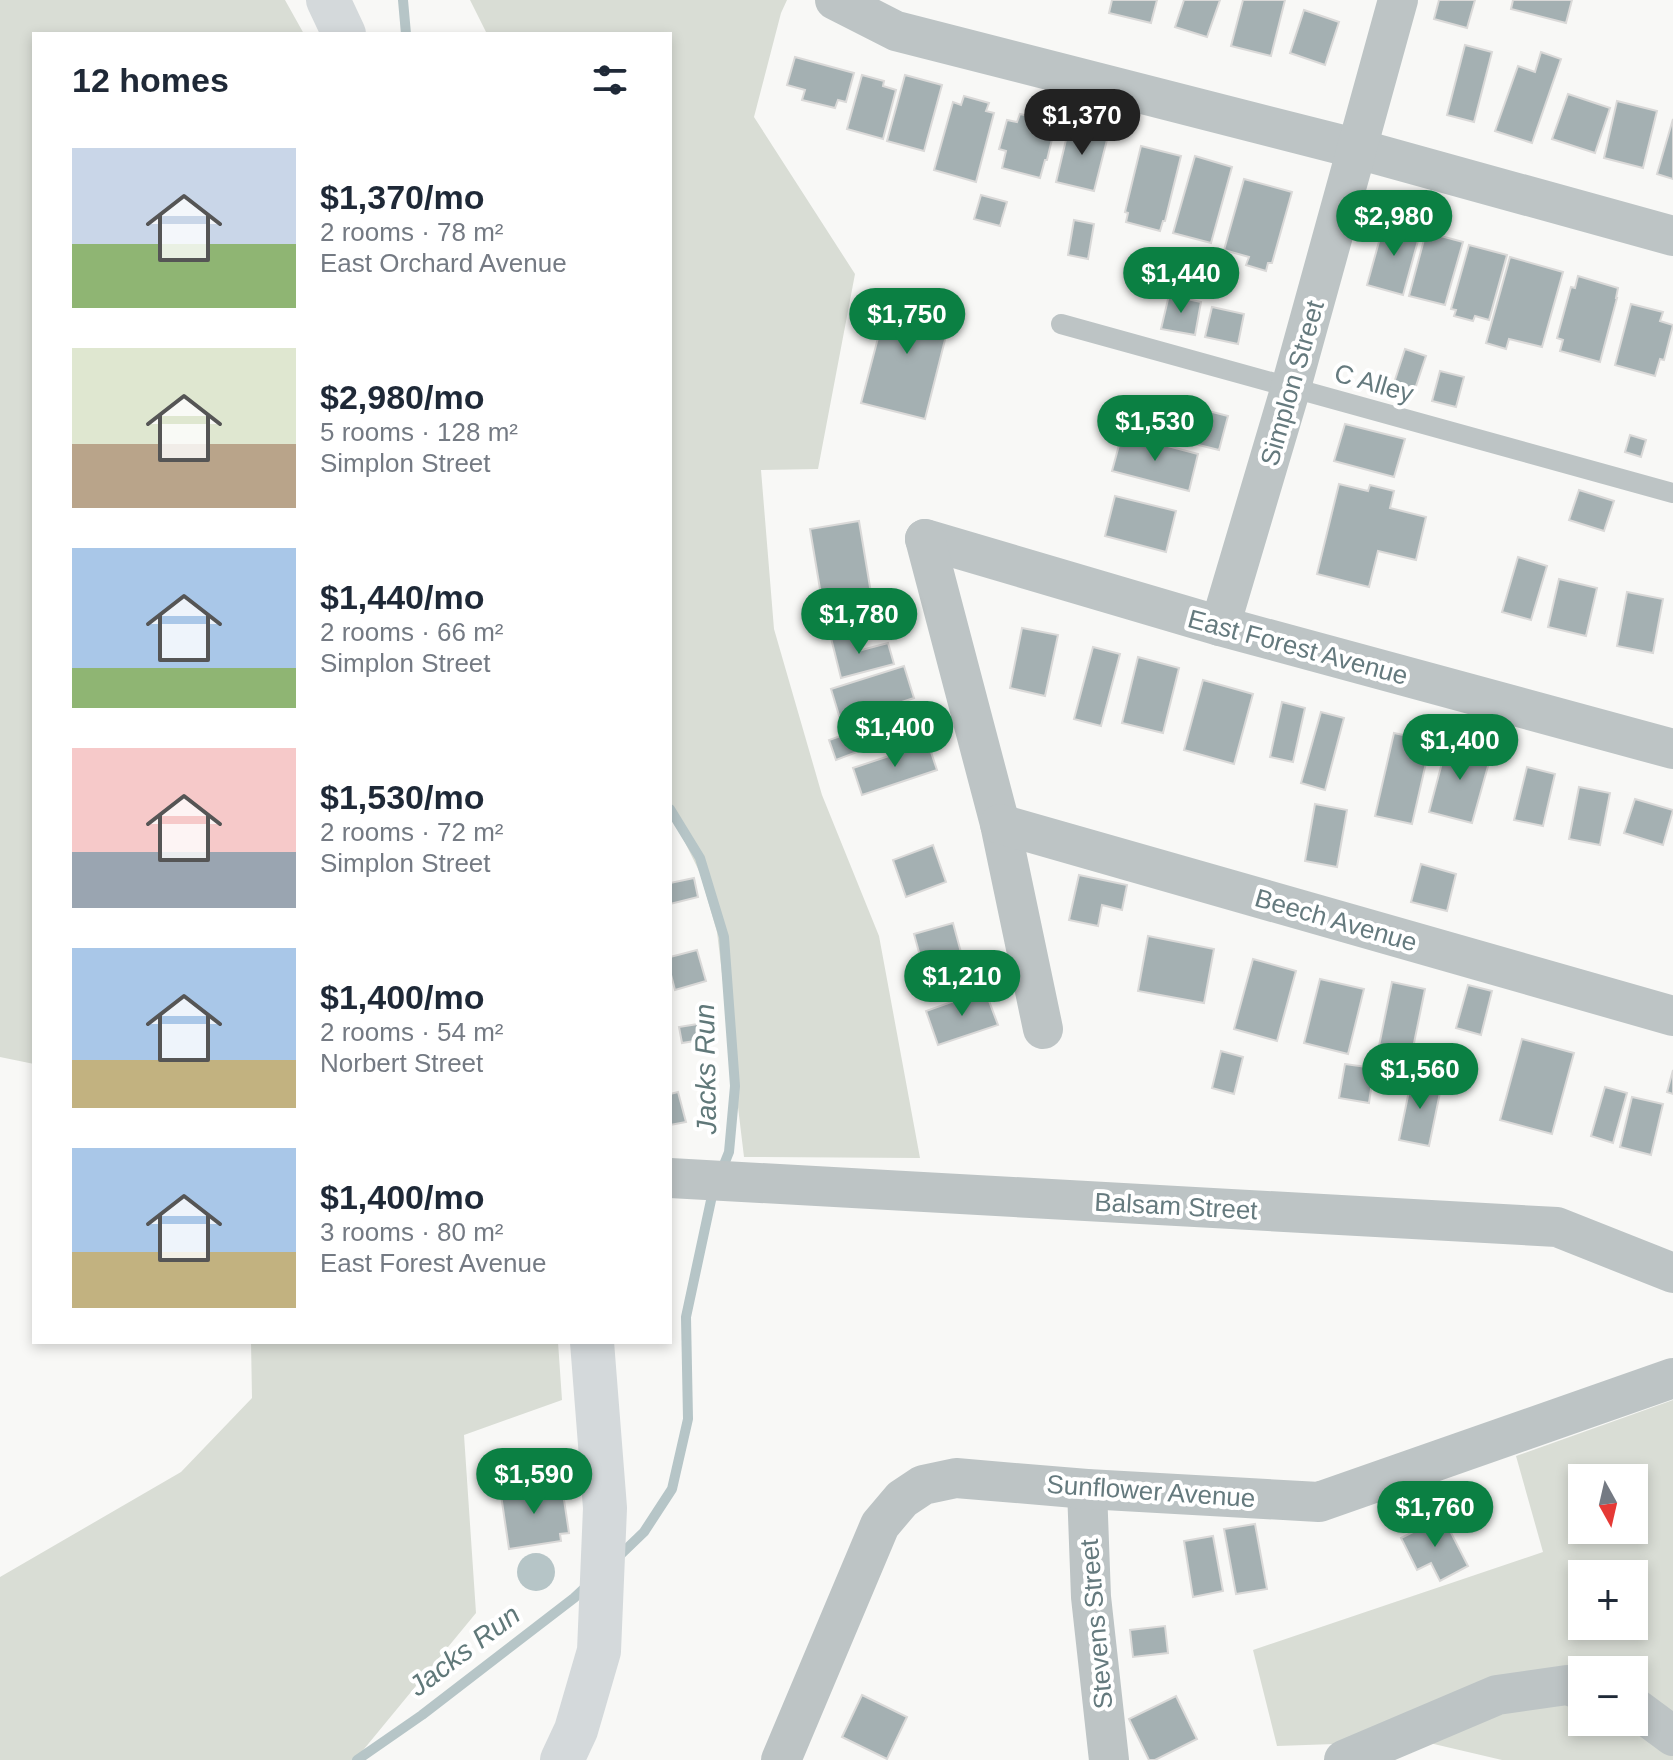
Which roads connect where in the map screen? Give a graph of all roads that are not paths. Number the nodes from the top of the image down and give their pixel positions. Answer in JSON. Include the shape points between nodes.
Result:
{"nodes":[{"id":1,"x":328,"y":0,"type":"edge"},
{"id":2,"x":835,"y":0,"type":"edge"},
{"id":3,"x":1398,"y":0,"type":"edge"},
{"id":4,"x":890,"y":15,"type":"edge"},
{"id":5,"x":343,"y":32,"type":"edge"},
{"id":6,"x":1358,"y":149,"type":"junction"},
{"id":7,"x":1673,"y":236,"type":"edge"},
{"id":8,"x":1061,"y":324,"type":"dead end"},
{"id":9,"x":1291,"y":387,"type":"junction"},
{"id":10,"x":1673,"y":493,"type":"edge"},
{"id":11,"x":1220,"y":626,"type":"junction"},
{"id":12,"x":1673,"y":749,"type":"edge"},
{"id":13,"x":1000,"y":824,"type":"junction"},
{"id":14,"x":1673,"y":1016,"type":"edge"},
{"id":15,"x":1043,"y":1029,"type":"dead end"},
{"id":16,"x":686,"y":1179,"type":"edge"},
{"id":17,"x":1673,"y":1273,"type":"edge"},
{"id":18,"x":592,"y":1344,"type":"edge"},
{"id":19,"x":1673,"y":1378,"type":"edge"},
{"id":20,"x":1087,"y":1489,"type":"junction"},
{"id":21,"x":1568,"y":1685,"type":"edge"},
{"id":22,"x":1648,"y":1717,"type":"edge"},
{"id":23,"x":1673,"y":1736,"type":"edge"},
{"id":24,"x":1366,"y":1758,"type":"edge"},
{"id":25,"x":562,"y":1760,"type":"edge"},
{"id":26,"x":781,"y":1760,"type":"edge"},
{"id":27,"x":1109,"y":1760,"type":"edge"}],
"edges":[{"from":1,"to":5,"type":"street"},
{"from":2,"to":4,"type":"street"},
{"from":3,"to":6,"type":"street","name":"Simplon Street"},
{"from":4,"to":6,"type":"street"},
{"from":6,"to":7,"type":"street"},
{"from":6,"to":9,"type":"street","name":"Simplon Street"},
{"from":8,"to":9,"type":"lane","name":"C Alley"},
{"from":9,"to":10,"type":"lane","name":"C Alley"},
{"from":9,"to":11,"type":"street","name":"Simplon Street"},
{"from":11,"to":12,"type":"street","name":"East Forest Avenue"},
{"from":11,"to":13,"type":"street","name":"East Forest Avenue","via":[[925,539]]},
{"from":13,"to":14,"type":"street","name":"Beech Avenue"},
{"from":13,"to":15,"type":"street"},
{"from":16,"to":17,"type":"street","name":"Balsam Street","via":[[1557,1227]]},
{"from":18,"to":25,"type":"street","via":[[605,1508],[599,1651]]},
{"from":19,"to":20,"type":"street","name":"Sunflower Avenue","via":[[1319,1502]]},
{"from":20,"to":26,"type":"street","name":"Sunflower Avenue","via":[[956,1478],[923,1485],[902,1499],[880,1525]]},
{"from":20,"to":27,"type":"street","name":"Stevens Street","via":[[1091,1597]]},
{"from":21,"to":24,"type":"street","via":[[1497,1695]]},
{"from":22,"to":23,"type":"street"}]}
